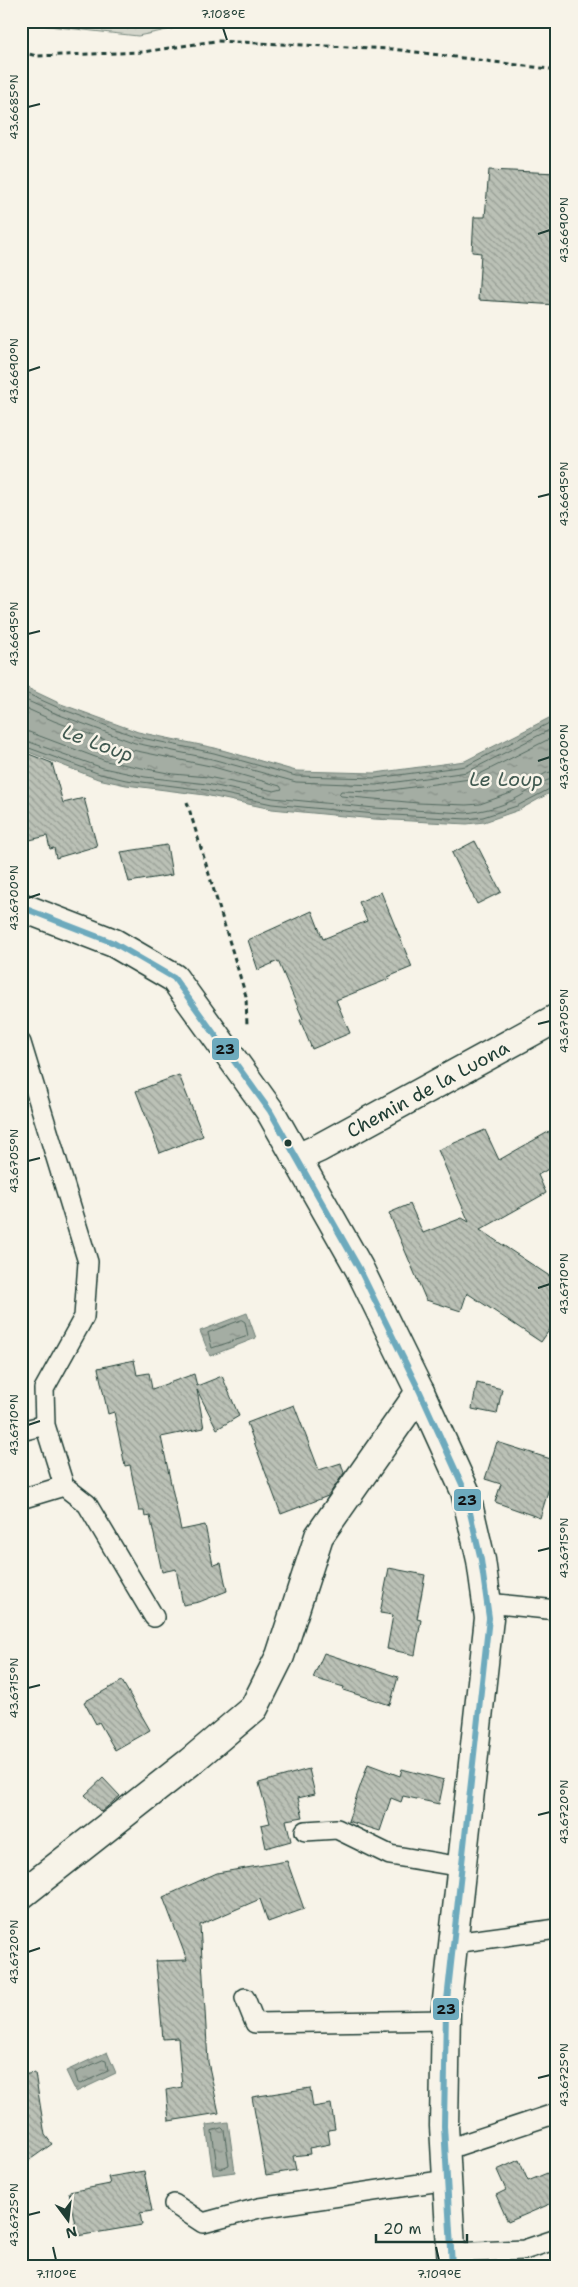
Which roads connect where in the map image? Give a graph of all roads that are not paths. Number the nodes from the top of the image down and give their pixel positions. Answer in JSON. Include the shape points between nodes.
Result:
{"nodes":[{"id":1,"x":21,"y":907,"type":"edge"},
{"id":2,"x":557,"y":1018,"type":"edge"},
{"id":3,"x":21,"y":1043,"type":"edge"},
{"id":4,"x":297,"y":1158,"type":"junction"},
{"id":5,"x":420,"y":1392,"type":"junction"},
{"id":6,"x":45,"y":1425,"type":"junction"},
{"id":7,"x":21,"y":1431,"type":"edge"},
{"id":8,"x":64,"y":1486,"type":"junction"},
{"id":9,"x":21,"y":1499,"type":"edge"},
{"id":10,"x":487,"y":1603,"type":"junction"},
{"id":11,"x":557,"y":1610,"type":"edge"},
{"id":12,"x":154,"y":1617,"type":"dead end"},
{"id":13,"x":305,"y":1832,"type":"dead end"},
{"id":14,"x":462,"y":1867,"type":"junction"},
{"id":15,"x":21,"y":1895,"type":"edge"},
{"id":16,"x":557,"y":1929,"type":"edge"},
{"id":17,"x":454,"y":1943,"type":"junction"},
{"id":18,"x":245,"y":1998,"type":"dead end"},
{"id":19,"x":446,"y":2020,"type":"junction"},
{"id":20,"x":557,"y":2113,"type":"edge"},
{"id":21,"x":445,"y":2150,"type":"junction"},
{"id":22,"x":447,"y":2180,"type":"junction"},
{"id":23,"x":174,"y":2204,"type":"dead end"},
{"id":24,"x":557,"y":2239,"type":"edge"},
{"id":25,"x":452,"y":2259,"type":"edge"}],
"edges":[{"from":1,"to":4,"type":"street","via":[[114,943],[174,978],[270,1111]]},
{"from":2,"to":4,"type":"street","name":"Chemin de la Luona"},
{"from":3,"to":6,"type":"lane","via":[[88,1262],[84,1317],[44,1389]]},
{"from":4,"to":5,"type":"street","via":[[359,1268]]},
{"from":5,"to":10,"type":"street","via":[[465,1491]]},
{"from":5,"to":15,"type":"street","via":[[319,1536],[280,1656],[254,1708]]},
{"from":6,"to":7,"type":"lane"},
{"from":6,"to":8,"type":"lane"},
{"from":8,"to":9,"type":"lane"},
{"from":8,"to":12,"type":"lane","via":[[87,1504]]},
{"from":10,"to":11,"type":"lane"},
{"from":10,"to":14,"type":"street","via":[[489,1618]]},
{"from":13,"to":14,"type":"lane","via":[[337,1829],[390,1854]]},
{"from":14,"to":17,"type":"street"},
{"from":16,"to":17,"type":"lane"},
{"from":17,"to":19,"type":"street"},
{"from":18,"to":19,"type":"lane","via":[[254,2023]]},
{"from":19,"to":21,"type":"street"},
{"from":20,"to":21,"type":"lane"},
{"from":21,"to":22,"type":"street"},
{"from":22,"to":23,"type":"lane","via":[[259,2208],[203,2223]]},
{"from":22,"to":25,"type":"street"},
{"from":24,"to":25,"type":"lane","via":[[524,2250]]}]}
